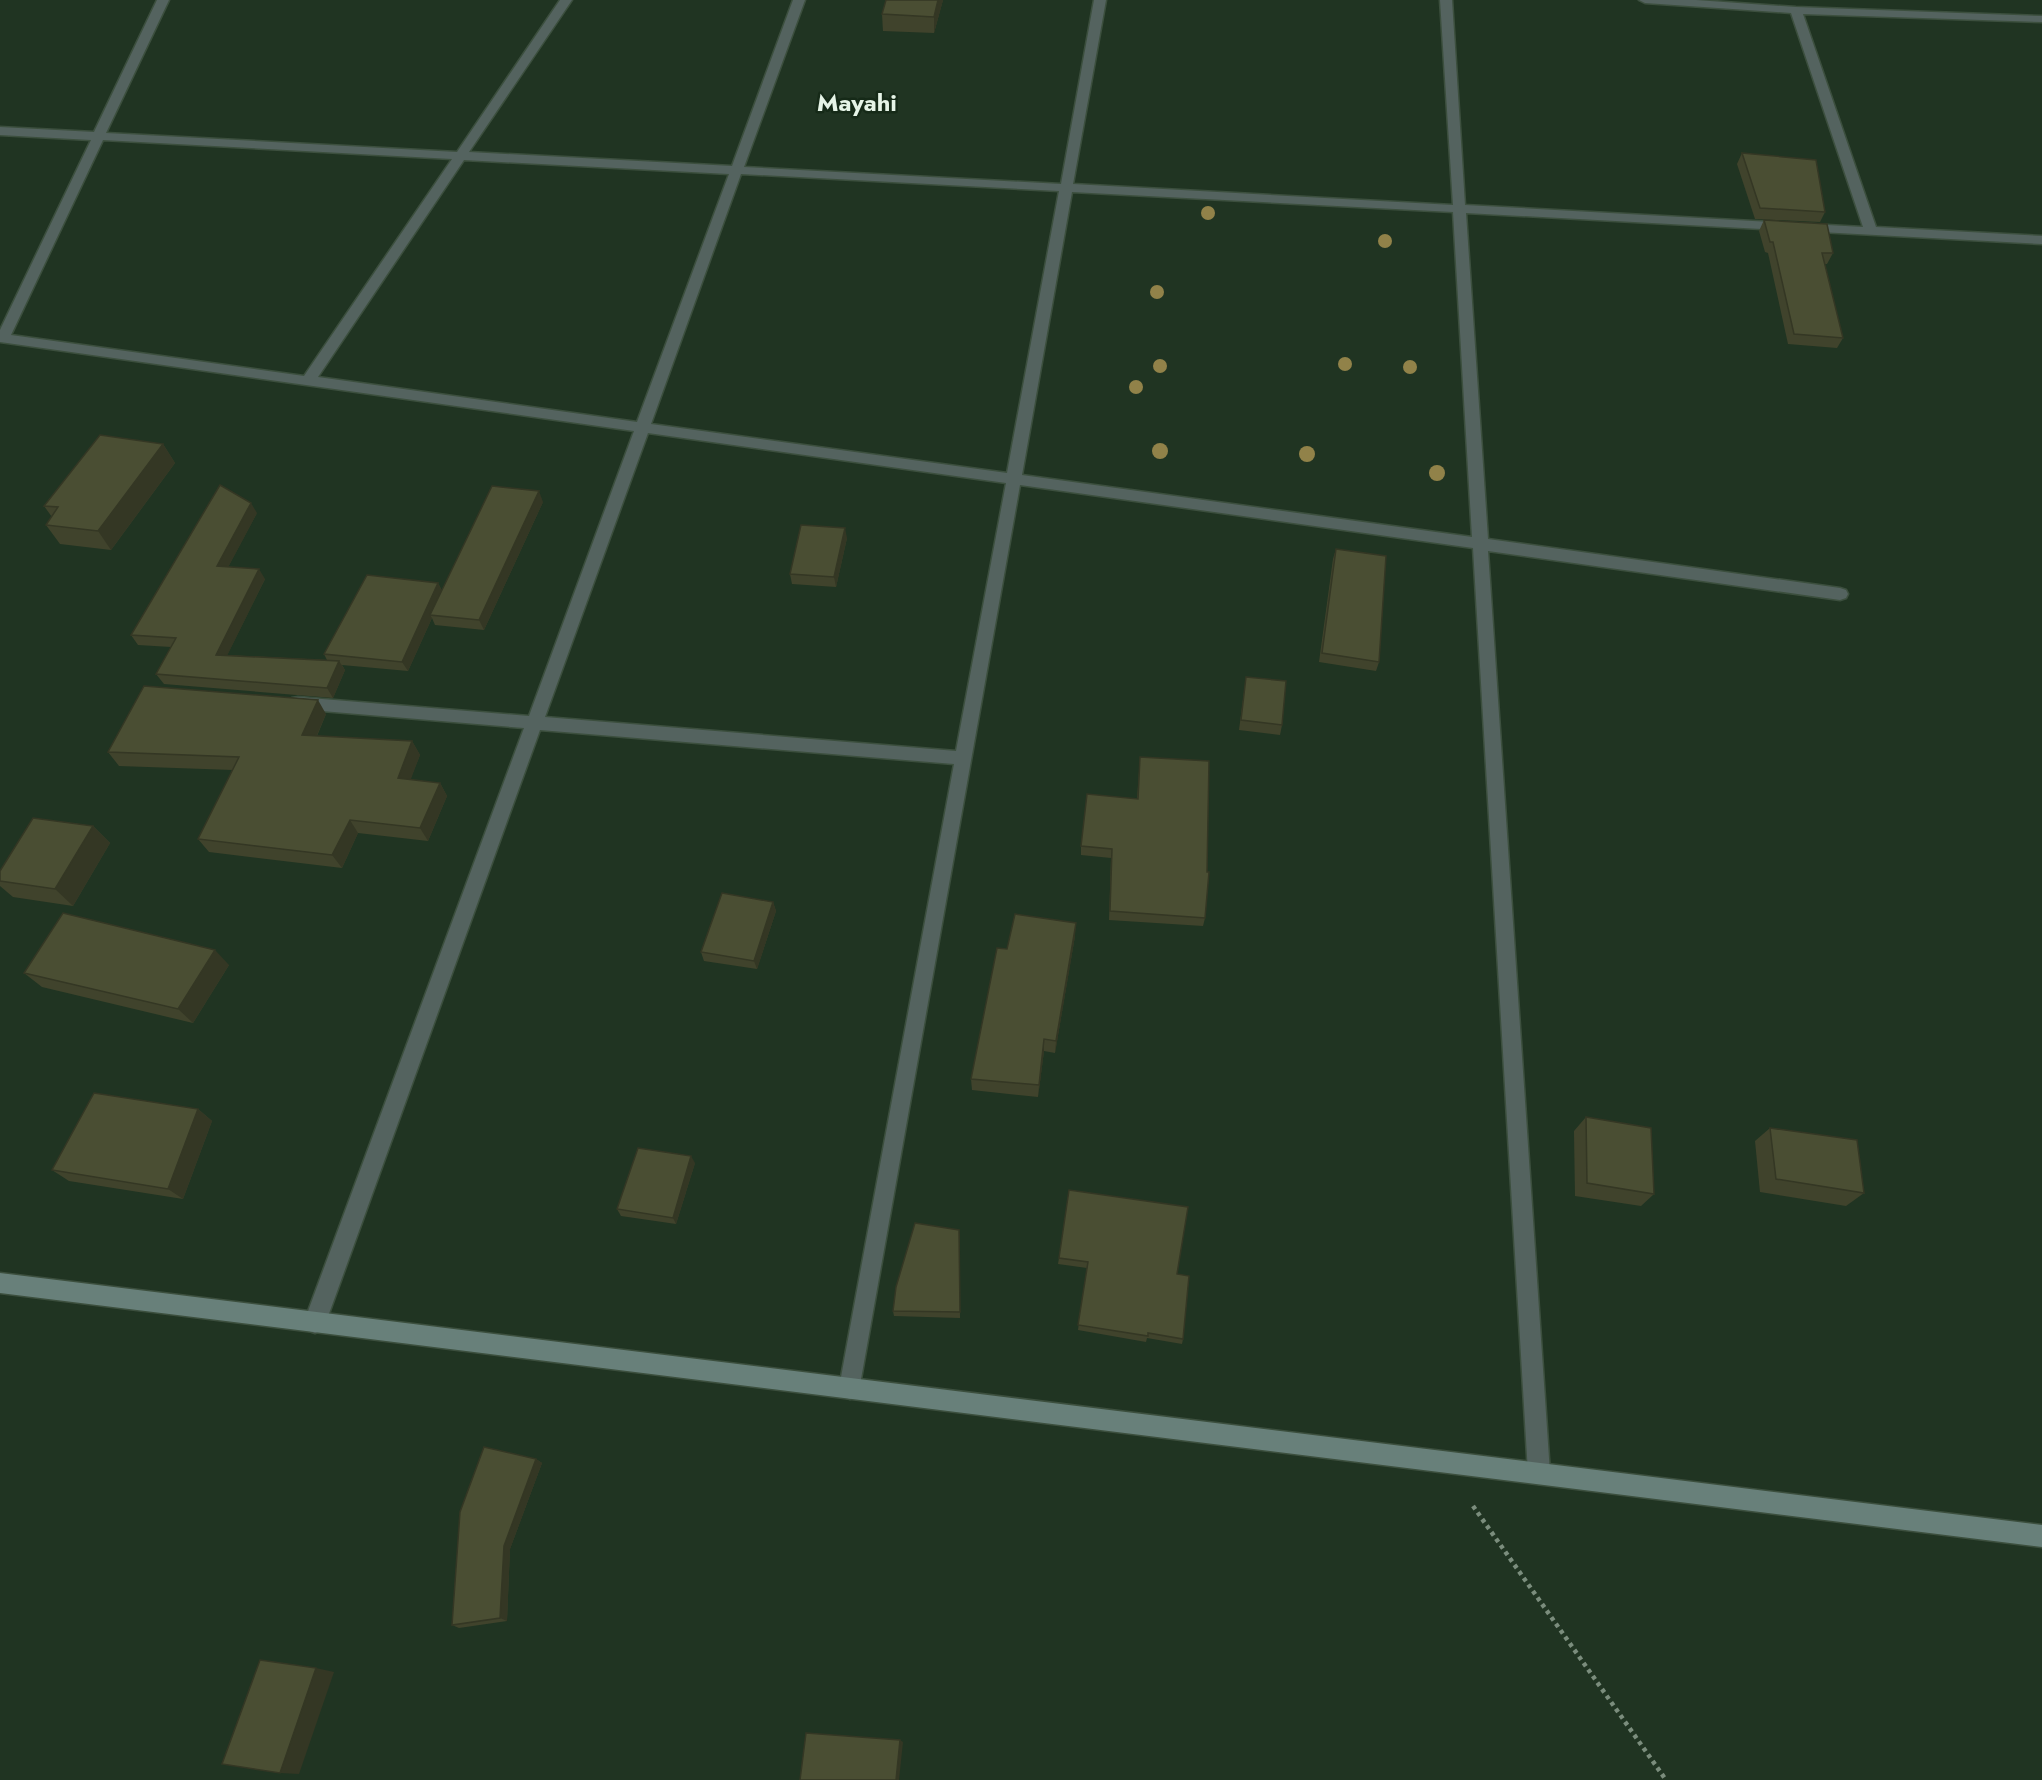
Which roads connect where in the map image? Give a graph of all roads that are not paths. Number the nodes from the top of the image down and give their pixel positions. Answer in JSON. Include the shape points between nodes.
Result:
{"nodes":[{"id":1,"x":163,"y":0,"type":"edge"},
{"id":2,"x":566,"y":0,"type":"edge"},
{"id":3,"x":800,"y":0,"type":"edge"},
{"id":4,"x":1100,"y":0,"type":"edge"},
{"id":5,"x":1446,"y":0,"type":"edge"},
{"id":6,"x":1646,"y":0,"type":"edge"},
{"id":7,"x":1796,"y":10,"type":"junction"},
{"id":8,"x":2042,"y":19,"type":"edge"},
{"id":9,"x":0,"y":131,"type":"edge"},
{"id":10,"x":98,"y":136,"type":"junction"},
{"id":11,"x":460,"y":155,"type":"junction"},
{"id":12,"x":737,"y":170,"type":"junction"},
{"id":13,"x":1066,"y":188,"type":"junction"},
{"id":14,"x":1459,"y":208,"type":"junction"},
{"id":15,"x":1871,"y":231,"type":"junction"},
{"id":16,"x":2042,"y":240,"type":"edge"},
{"id":17,"x":1,"y":338,"type":"edge"},
{"id":18,"x":308,"y":381,"type":"junction"},
{"id":19,"x":642,"y":428,"type":"junction"},
{"id":20,"x":1014,"y":479,"type":"junction"},
{"id":21,"x":1480,"y":544,"type":"junction"},
{"id":22,"x":1840,"y":594,"type":"dead end"},
{"id":23,"x":284,"y":702,"type":"edge"},
{"id":24,"x":534,"y":723,"type":"junction"},
{"id":25,"x":963,"y":758,"type":"junction"},
{"id":26,"x":0,"y":1283,"type":"edge"},
{"id":27,"x":315,"y":1322,"type":"junction"},
{"id":28,"x":850,"y":1388,"type":"junction"},
{"id":29,"x":1539,"y":1473,"type":"junction"},
{"id":30,"x":2042,"y":1536,"type":"edge"}],
"edges":[{"from":1,"to":10,"type":"street"},
{"from":2,"to":11,"type":"street"},
{"from":3,"to":12,"type":"street"},
{"from":4,"to":13,"type":"street"},
{"from":5,"to":14,"type":"street"},
{"from":6,"to":7,"type":"street"},
{"from":7,"to":8,"type":"street"},
{"from":7,"to":15,"type":"street"},
{"from":9,"to":10,"type":"street"},
{"from":10,"to":11,"type":"street"},
{"from":10,"to":17,"type":"street"},
{"from":11,"to":12,"type":"street"},
{"from":11,"to":18,"type":"street"},
{"from":12,"to":13,"type":"street"},
{"from":12,"to":19,"type":"street"},
{"from":13,"to":14,"type":"street"},
{"from":13,"to":20,"type":"street"},
{"from":14,"to":15,"type":"street"},
{"from":14,"to":21,"type":"street"},
{"from":15,"to":16,"type":"street"},
{"from":17,"to":18,"type":"street"},
{"from":18,"to":19,"type":"street"},
{"from":19,"to":20,"type":"street"},
{"from":19,"to":24,"type":"street"},
{"from":20,"to":21,"type":"street"},
{"from":20,"to":25,"type":"street"},
{"from":21,"to":22,"type":"street"},
{"from":21,"to":29,"type":"street"},
{"from":23,"to":24,"type":"street"},
{"from":24,"to":25,"type":"street"},
{"from":24,"to":27,"type":"street"},
{"from":25,"to":28,"type":"street"},
{"from":26,"to":27,"type":"street"},
{"from":27,"to":28,"type":"street"},
{"from":28,"to":29,"type":"street"},
{"from":29,"to":30,"type":"street"}]}
